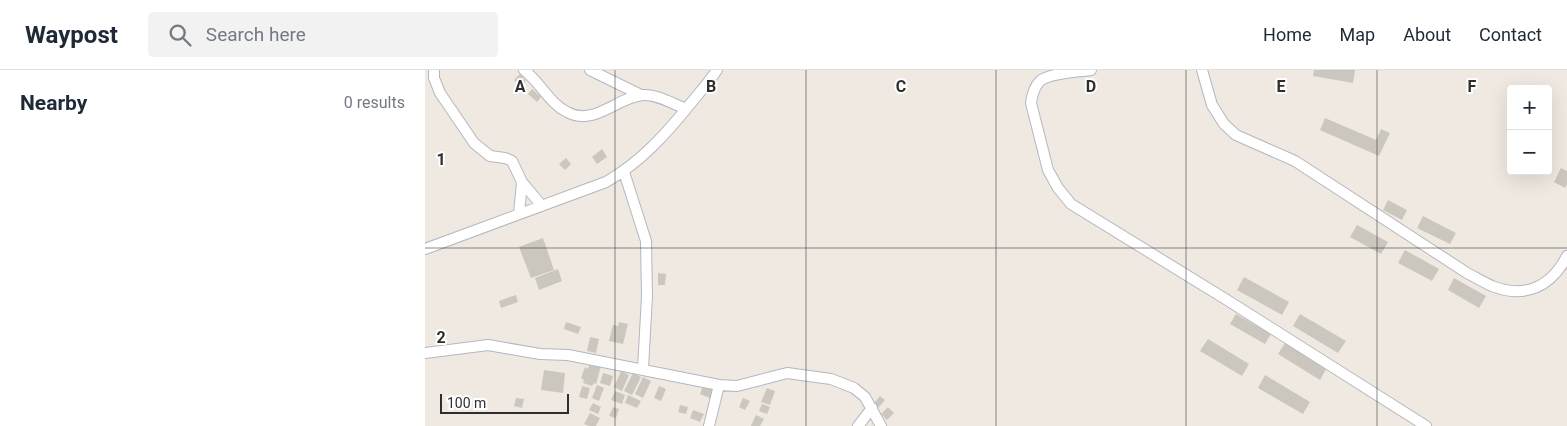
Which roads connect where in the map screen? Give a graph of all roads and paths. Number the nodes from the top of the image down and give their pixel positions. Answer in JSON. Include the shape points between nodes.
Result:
{"nodes":[{"id":1,"x":523,"y":70,"type":"edge"},
{"id":2,"x":590,"y":70,"type":"edge"},
{"id":3,"x":717,"y":70,"type":"edge"},
{"id":4,"x":1091,"y":70,"type":"edge"},
{"id":5,"x":1202,"y":70,"type":"edge"},
{"id":6,"x":431,"y":75,"type":"edge"},
{"id":7,"x":641,"y":95,"type":"junction"},
{"id":8,"x":686,"y":109,"type":"junction"},
{"id":9,"x":624,"y":172,"type":"junction"},
{"id":10,"x":522,"y":182,"type":"junction"},
{"id":11,"x":542,"y":206,"type":"junction"},
{"id":12,"x":519,"y":214,"type":"junction"},
{"id":13,"x":425,"y":249,"type":"edge"},
{"id":14,"x":1567,"y":256,"type":"edge"},
{"id":15,"x":425,"y":353,"type":"edge"},
{"id":16,"x":643,"y":369,"type":"junction"},
{"id":17,"x":719,"y":385,"type":"junction"},
{"id":18,"x":871,"y":408,"type":"junction"},
{"id":19,"x":709,"y":426,"type":"edge"},
{"id":20,"x":858,"y":426,"type":"edge"},
{"id":21,"x":881,"y":426,"type":"edge"},
{"id":22,"x":1426,"y":426,"type":"edge"}],
"edges":[{"from":1,"to":7,"type":"street","via":[[557,105],[569,113],[587,117]]},
{"from":2,"to":7,"type":"street"},
{"from":3,"to":8,"type":"street"},
{"from":4,"to":22,"type":"street","via":[[1050,76],[1041,81],[1031,103],[1049,170],[1071,204]]},
{"from":5,"to":14,"type":"street","via":[[1213,105],[1224,124],[1236,135],[1295,161],[1492,286],[1514,292],[1537,288],[1553,278]]},
{"from":6,"to":10,"type":"street","via":[[474,143],[490,156],[512,161]]},
{"from":7,"to":8,"type":"street"},
{"from":8,"to":9,"type":"street","via":[[643,157]]},
{"from":9,"to":11,"type":"street"},
{"from":9,"to":16,"type":"street","via":[[646,241]]},
{"from":10,"to":11,"type":"street"},
{"from":10,"to":12,"type":"street"},
{"from":11,"to":12,"type":"street"},
{"from":12,"to":13,"type":"street"},
{"from":15,"to":16,"type":"street","via":[[488,345]]},
{"from":16,"to":17,"type":"street"},
{"from":17,"to":18,"type":"street","via":[[737,386],[787,374],[831,379],[853,388],[865,397]]},
{"from":17,"to":19,"type":"street"},
{"from":18,"to":20,"type":"street"},
{"from":18,"to":21,"type":"street"}]}
